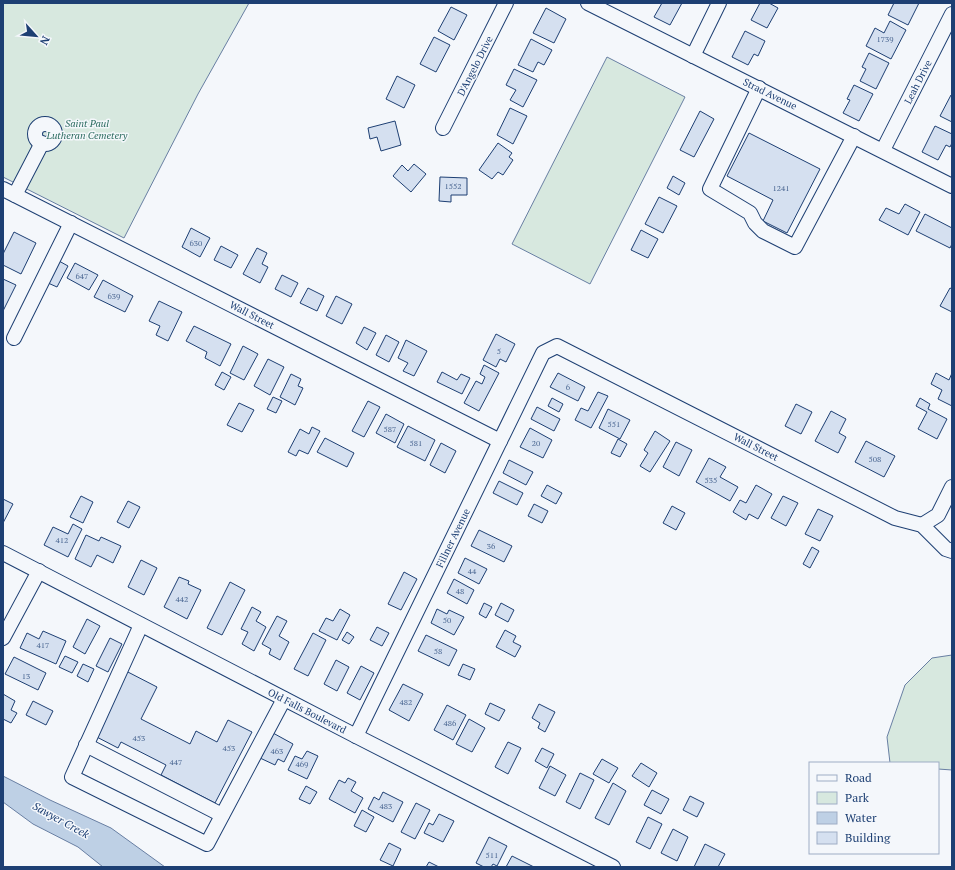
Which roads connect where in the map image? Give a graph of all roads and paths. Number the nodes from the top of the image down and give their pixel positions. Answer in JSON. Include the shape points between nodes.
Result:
{"nodes":[{"id":1,"x":506,"y":3,"type":"edge"},
{"id":2,"x":588,"y":3,"type":"edge"},
{"id":3,"x":719,"y":3,"type":"edge"},
{"id":4,"x":952,"y":14,"type":"edge"},
{"id":5,"x":693,"y":56,"type":"junction"},
{"id":6,"x":759,"y":88,"type":"junction"},
{"id":7,"x":443,"y":128,"type":"dead end"},
{"id":8,"x":854,"y":136,"type":"junction"},
{"id":9,"x":42,"y":143,"type":"dead end"},
{"id":10,"x":883,"y":150,"type":"junction"},
{"id":11,"x":952,"y":186,"type":"edge"},
{"id":12,"x":9,"y":192,"type":"edge"},
{"id":13,"x":71,"y":223,"type":"junction"},
{"id":14,"x":14,"y":338,"type":"dead end"},
{"id":15,"x":557,"y":346,"type":"joint"},
{"id":16,"x":500,"y":441,"type":"junction"},
{"id":17,"x":952,"y":487,"type":"edge"},
{"id":18,"x":922,"y":525,"type":"junction"},
{"id":19,"x":952,"y":552,"type":"edge"},
{"id":20,"x":3,"y":553,"type":"edge"},
{"id":21,"x":39,"y":571,"type":"junction"},
{"id":22,"x":141,"y":624,"type":"junction"},
{"id":23,"x":3,"y":638,"type":"edge"},
{"id":24,"x":284,"y":699,"type":"junction"},
{"id":25,"x":356,"y":736,"type":"junction"},
{"id":26,"x":86,"y":745,"type":"junction"},
{"id":27,"x":222,"y":815,"type":"junction"},
{"id":28,"x":613,"y":867,"type":"edge"}],
"edges":[{"from":1,"to":7,"type":"street","name":"D'Angelo Drive"},
{"from":2,"to":5,"type":"street","name":"Strad Avenue"},
{"from":3,"to":5,"type":"street"},
{"from":4,"to":10,"type":"street","name":"Leah Drive"},
{"from":5,"to":6,"type":"street","name":"Strad Avenue"},
{"from":6,"to":8,"type":"street","name":"Strad Avenue"},
{"from":6,"to":8,"type":"street","via":[[710,189],[750,212],[759,227],[767,233],[795,246]]},
{"from":8,"to":10,"type":"street","name":"Strad Avenue"},
{"from":9,"to":12,"type":"street"},
{"from":10,"to":11,"type":"street","name":"Strad Avenue"},
{"from":12,"to":13,"type":"street","name":"Wall Street"},
{"from":13,"to":14,"type":"street"},
{"from":13,"to":16,"type":"street","name":"Wall Street"},
{"from":15,"to":16,"type":"street","name":"Fillner Avenue","via":[[543,353]]},
{"from":15,"to":18,"type":"street","name":"Wall Street","via":[[895,518]]},
{"from":16,"to":25,"type":"street","name":"Fillner Avenue"},
{"from":17,"to":18,"type":"street","via":[[938,515]]},
{"from":18,"to":19,"type":"street"},
{"from":20,"to":21,"type":"street","name":"Old Falls Boulevard"},
{"from":21,"to":22,"type":"street","name":"Old Falls Boulevard"},
{"from":21,"to":23,"type":"street"},
{"from":22,"to":24,"type":"street","name":"Old Falls Boulevard"},
{"from":22,"to":26,"type":"street"},
{"from":24,"to":25,"type":"street","name":"Old Falls Boulevard"},
{"from":24,"to":27,"type":"street"},
{"from":25,"to":28,"type":"street","name":"Old Falls Boulevard"},
{"from":26,"to":27,"type":"street"},
{"from":26,"to":27,"type":"street","via":[[72,777],[207,844]]}]}
